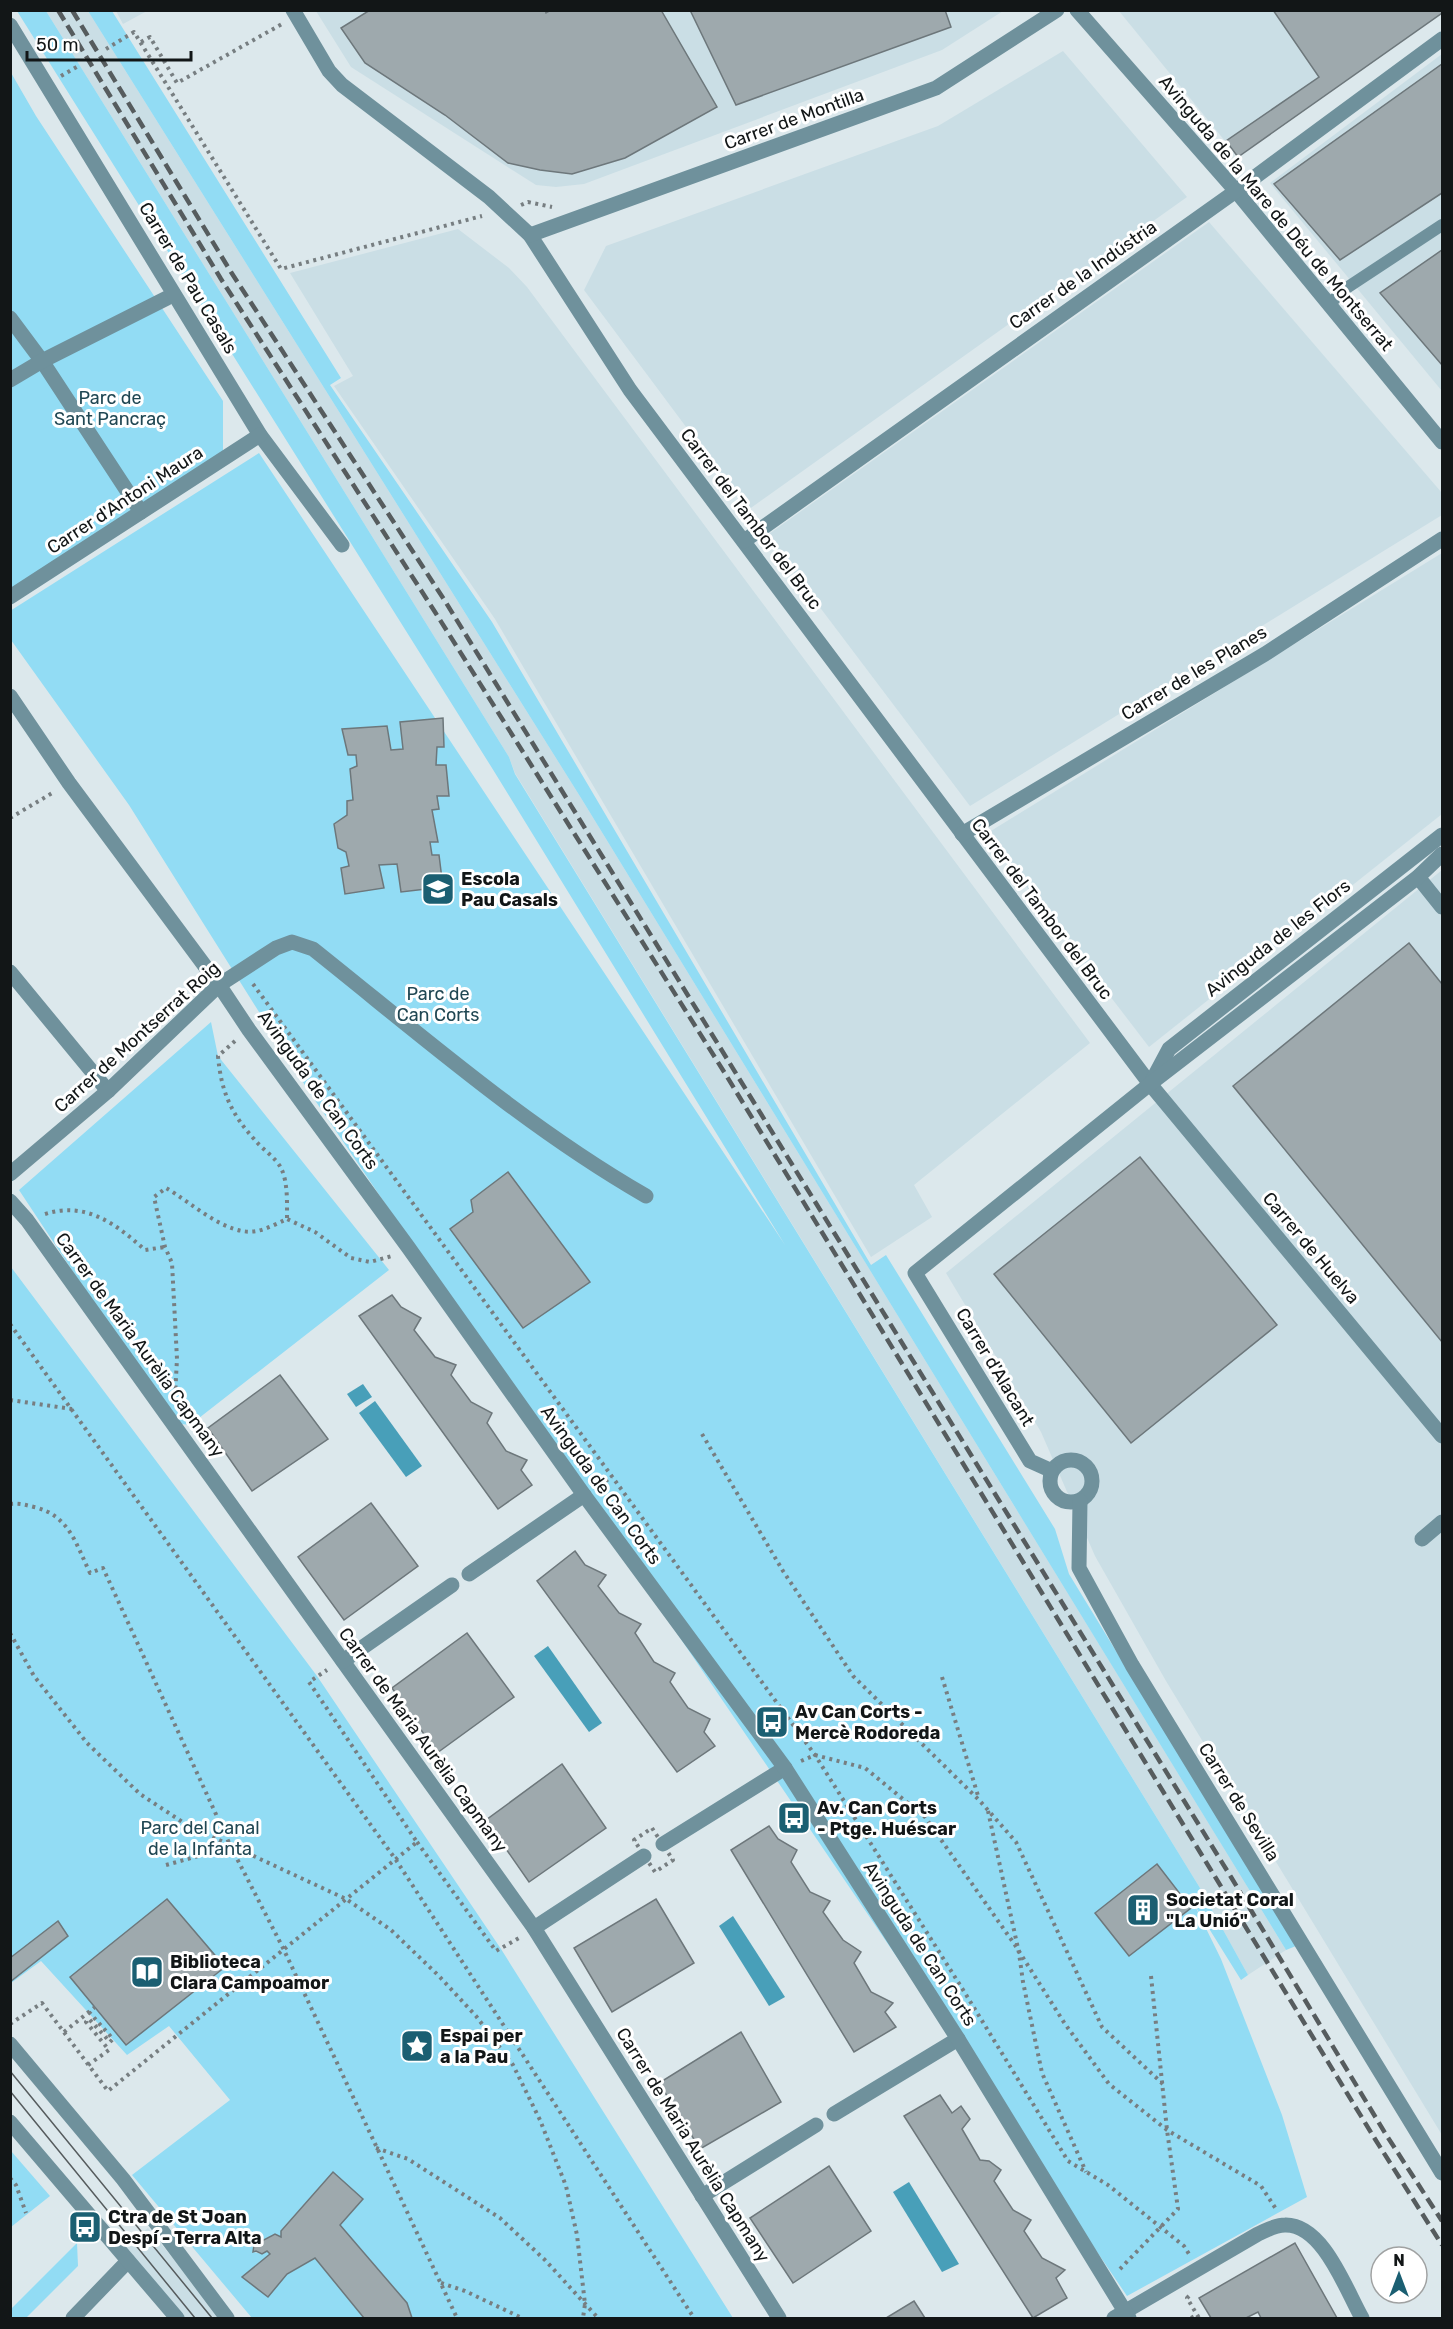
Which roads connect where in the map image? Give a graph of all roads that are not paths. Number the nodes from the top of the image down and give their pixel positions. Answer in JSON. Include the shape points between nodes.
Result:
{"nodes":[{"id":1,"x":1057,"y":10,"type":"edge"},
{"id":2,"x":1077,"y":10,"type":"edge"},
{"id":3,"x":295,"y":14,"type":"edge"},
{"id":4,"x":10,"y":25,"type":"edge"},
{"id":5,"x":1443,"y":39,"type":"edge"},
{"id":6,"x":1236,"y":191,"type":"junction"},
{"id":7,"x":1443,"y":225,"type":"edge"},
{"id":8,"x":530,"y":235,"type":"junction"},
{"id":9,"x":167,"y":298,"type":"dead end"},
{"id":10,"x":1329,"y":304,"type":"junction"},
{"id":11,"x":10,"y":318,"type":"edge"},
{"id":12,"x":42,"y":361,"type":"junction"},
{"id":13,"x":10,"y":380,"type":"edge"},
{"id":14,"x":260,"y":435,"type":"junction"},
{"id":15,"x":1443,"y":442,"type":"edge"},
{"id":16,"x":141,"y":512,"type":"junction"},
{"id":17,"x":1443,"y":539,"type":"edge"},
{"id":18,"x":744,"y":541,"type":"junction"},
{"id":19,"x":342,"y":545,"type":"dead end"},
{"id":20,"x":10,"y":597,"type":"edge"},
{"id":21,"x":10,"y":696,"type":"edge"},
{"id":22,"x":962,"y":834,"type":"junction"},
{"id":23,"x":1443,"y":835,"type":"edge"},
{"id":24,"x":1443,"y":854,"type":"edge"},
{"id":25,"x":1418,"y":877,"type":"junction"},
{"id":26,"x":1443,"y":907,"type":"edge"},
{"id":27,"x":10,"y":972,"type":"edge"},
{"id":28,"x":219,"y":985,"type":"junction"},
{"id":29,"x":1150,"y":1084,"type":"junction"},
{"id":30,"x":108,"y":1091,"type":"junction"},
{"id":31,"x":10,"y":1174,"type":"edge"},
{"id":32,"x":646,"y":1196,"type":"dead end"},
{"id":33,"x":10,"y":1201,"type":"edge"},
{"id":34,"x":915,"y":1273,"type":"joint"},
{"id":35,"x":1443,"y":1436,"type":"edge"},
{"id":36,"x":1050,"y":1470,"type":"junction"},
{"id":37,"x":584,"y":1496,"type":"junction"},
{"id":38,"x":1080,"y":1501,"type":"junction"},
{"id":39,"x":1443,"y":1522,"type":"edge"},
{"id":40,"x":1422,"y":1539,"type":"dead end"},
{"id":41,"x":469,"y":1574,"type":"dead end"},
{"id":42,"x":452,"y":1585,"type":"dead end"},
{"id":43,"x":343,"y":1661,"type":"junction"},
{"id":44,"x":785,"y":1768,"type":"junction"},
{"id":45,"x":663,"y":1844,"type":"dead end"},
{"id":46,"x":644,"y":1856,"type":"dead end"},
{"id":47,"x":534,"y":1928,"type":"junction"},
{"id":48,"x":958,"y":2039,"type":"junction"},
{"id":49,"x":10,"y":2044,"type":"edge"},
{"id":50,"x":834,"y":2114,"type":"dead end"},
{"id":51,"x":10,"y":2122,"type":"edge"},
{"id":52,"x":816,"y":2125,"type":"dead end"},
{"id":53,"x":1443,"y":2173,"type":"edge"},
{"id":54,"x":702,"y":2196,"type":"junction"},
{"id":55,"x":128,"y":2261,"type":"junction"},
{"id":56,"x":1123,"y":2316,"type":"edge"},
{"id":57,"x":73,"y":2319,"type":"edge"},
{"id":58,"x":177,"y":2319,"type":"edge"},
{"id":59,"x":227,"y":2319,"type":"edge"},
{"id":60,"x":780,"y":2319,"type":"edge"},
{"id":61,"x":1362,"y":2319,"type":"edge"}],
"edges":[{"from":1,"to":8,"type":"street","name":"Carrer de Montilla","via":[[936,88]]},
{"from":2,"to":6,"type":"street","name":"Avinguda de la Mare de Déu de Montserrat"},
{"from":3,"to":8,"type":"street","name":"Carrer del Tambor del Bruc","via":[[329,71],[342,85],[489,197]]},
{"from":4,"to":14,"type":"street","name":"Carrer de Pau Casals"},
{"from":5,"to":6,"type":"street","name":"Carrer de la Indústria"},
{"from":6,"to":10,"type":"street","name":"Avinguda de la Mare de Déu de Montserrat"},
{"from":6,"to":18,"type":"street","name":"Carrer de la Indústria"},
{"from":7,"to":10,"type":"lane","via":[[1348,287]]},
{"from":8,"to":18,"type":"street","name":"Carrer del Tambor del Bruc","via":[[630,390]]},
{"from":9,"to":12,"type":"street"},
{"from":10,"to":15,"type":"street","name":"Avinguda de la Mare de Déu de Montserrat"},
{"from":11,"to":12,"type":"street"},
{"from":12,"to":13,"type":"street"},
{"from":12,"to":16,"type":"street"},
{"from":14,"to":16,"type":"street","name":"Carrer d'Antoni Maura"},
{"from":14,"to":19,"type":"street","name":"Carrer de Pau Casals"},
{"from":16,"to":20,"type":"street","name":"Carrer d'Antoni Maura"},
{"from":17,"to":22,"type":"street","name":"Carrer de les Planes","via":[[1265,654]]},
{"from":18,"to":22,"type":"street","name":"Carrer del Tambor del Bruc"},
{"from":21,"to":28,"type":"street","name":"Avinguda de Can Corts","via":[[69,783]]},
{"from":22,"to":29,"type":"street","name":"Carrer del Tambor del Bruc"},
{"from":23,"to":29,"type":"street","name":"Avinguda de les Flors","via":[[1169,1049]]},
{"from":24,"to":25,"type":"street","name":"Avinguda de les Flors"},
{"from":25,"to":26,"type":"street"},
{"from":25,"to":29,"type":"street","name":"Avinguda de les Flors"},
{"from":27,"to":30,"type":"street"},
{"from":28,"to":30,"type":"street","name":"Carrer de Montserrat Roig"},
{"from":28,"to":32,"type":"street","name":"Carrer de Montserrat Roig","via":[[276,948],[292,942],[313,949],[487,1088],[592,1165]]},
{"from":28,"to":37,"type":"street","name":"Avinguda de Can Corts"},
{"from":29,"to":34,"type":"street","name":"Avinguda de les Flors"},
{"from":29,"to":35,"type":"street","name":"Carrer de Huelva"},
{"from":30,"to":31,"type":"street","name":"Carrer de Montserrat Roig"},
{"from":33,"to":43,"type":"street","name":"Carrer de Maria Aurèlia Capmany"},
{"from":34,"to":36,"type":"street","name":"Carrer d'Alacant","via":[[1030,1461]]},
{"from":36,"to":38,"type":"street","via":[[1050,1489],[1062,1501]]},
{"from":36,"to":38,"type":"street","via":[[1066,1459],[1083,1462],[1091,1471],[1092,1485]]},
{"from":37,"to":41,"type":"street"},
{"from":37,"to":44,"type":"street","name":"Avinguda de Can Corts"},
{"from":38,"to":53,"type":"street","name":"Carrer de Sevilla","via":[[1079,1568],[1132,1665]]},
{"from":39,"to":40,"type":"street"},
{"from":42,"to":43,"type":"street"},
{"from":43,"to":47,"type":"street","name":"Carrer de Maria Aurèlia Capmany"},
{"from":44,"to":45,"type":"street"},
{"from":44,"to":48,"type":"street","name":"Avinguda de Can Corts"},
{"from":46,"to":47,"type":"street"},
{"from":47,"to":54,"type":"street","name":"Carrer de Maria Aurèlia Capmany"},
{"from":48,"to":50,"type":"street"},
{"from":48,"to":56,"type":"street","name":"Avinguda de Can Corts","via":[[1107,2283]]},
{"from":49,"to":59,"type":"street","via":[[123,2180]]},
{"from":51,"to":55,"type":"street"},
{"from":52,"to":54,"type":"street"},
{"from":54,"to":60,"type":"street","name":"Carrer de Maria Aurèlia Capmany"},
{"from":55,"to":57,"type":"street"},
{"from":55,"to":58,"type":"street"},
{"from":56,"to":61,"type":"street","via":[[1258,2234],[1286,2225],[1300,2228],[1318,2240]]}]}
